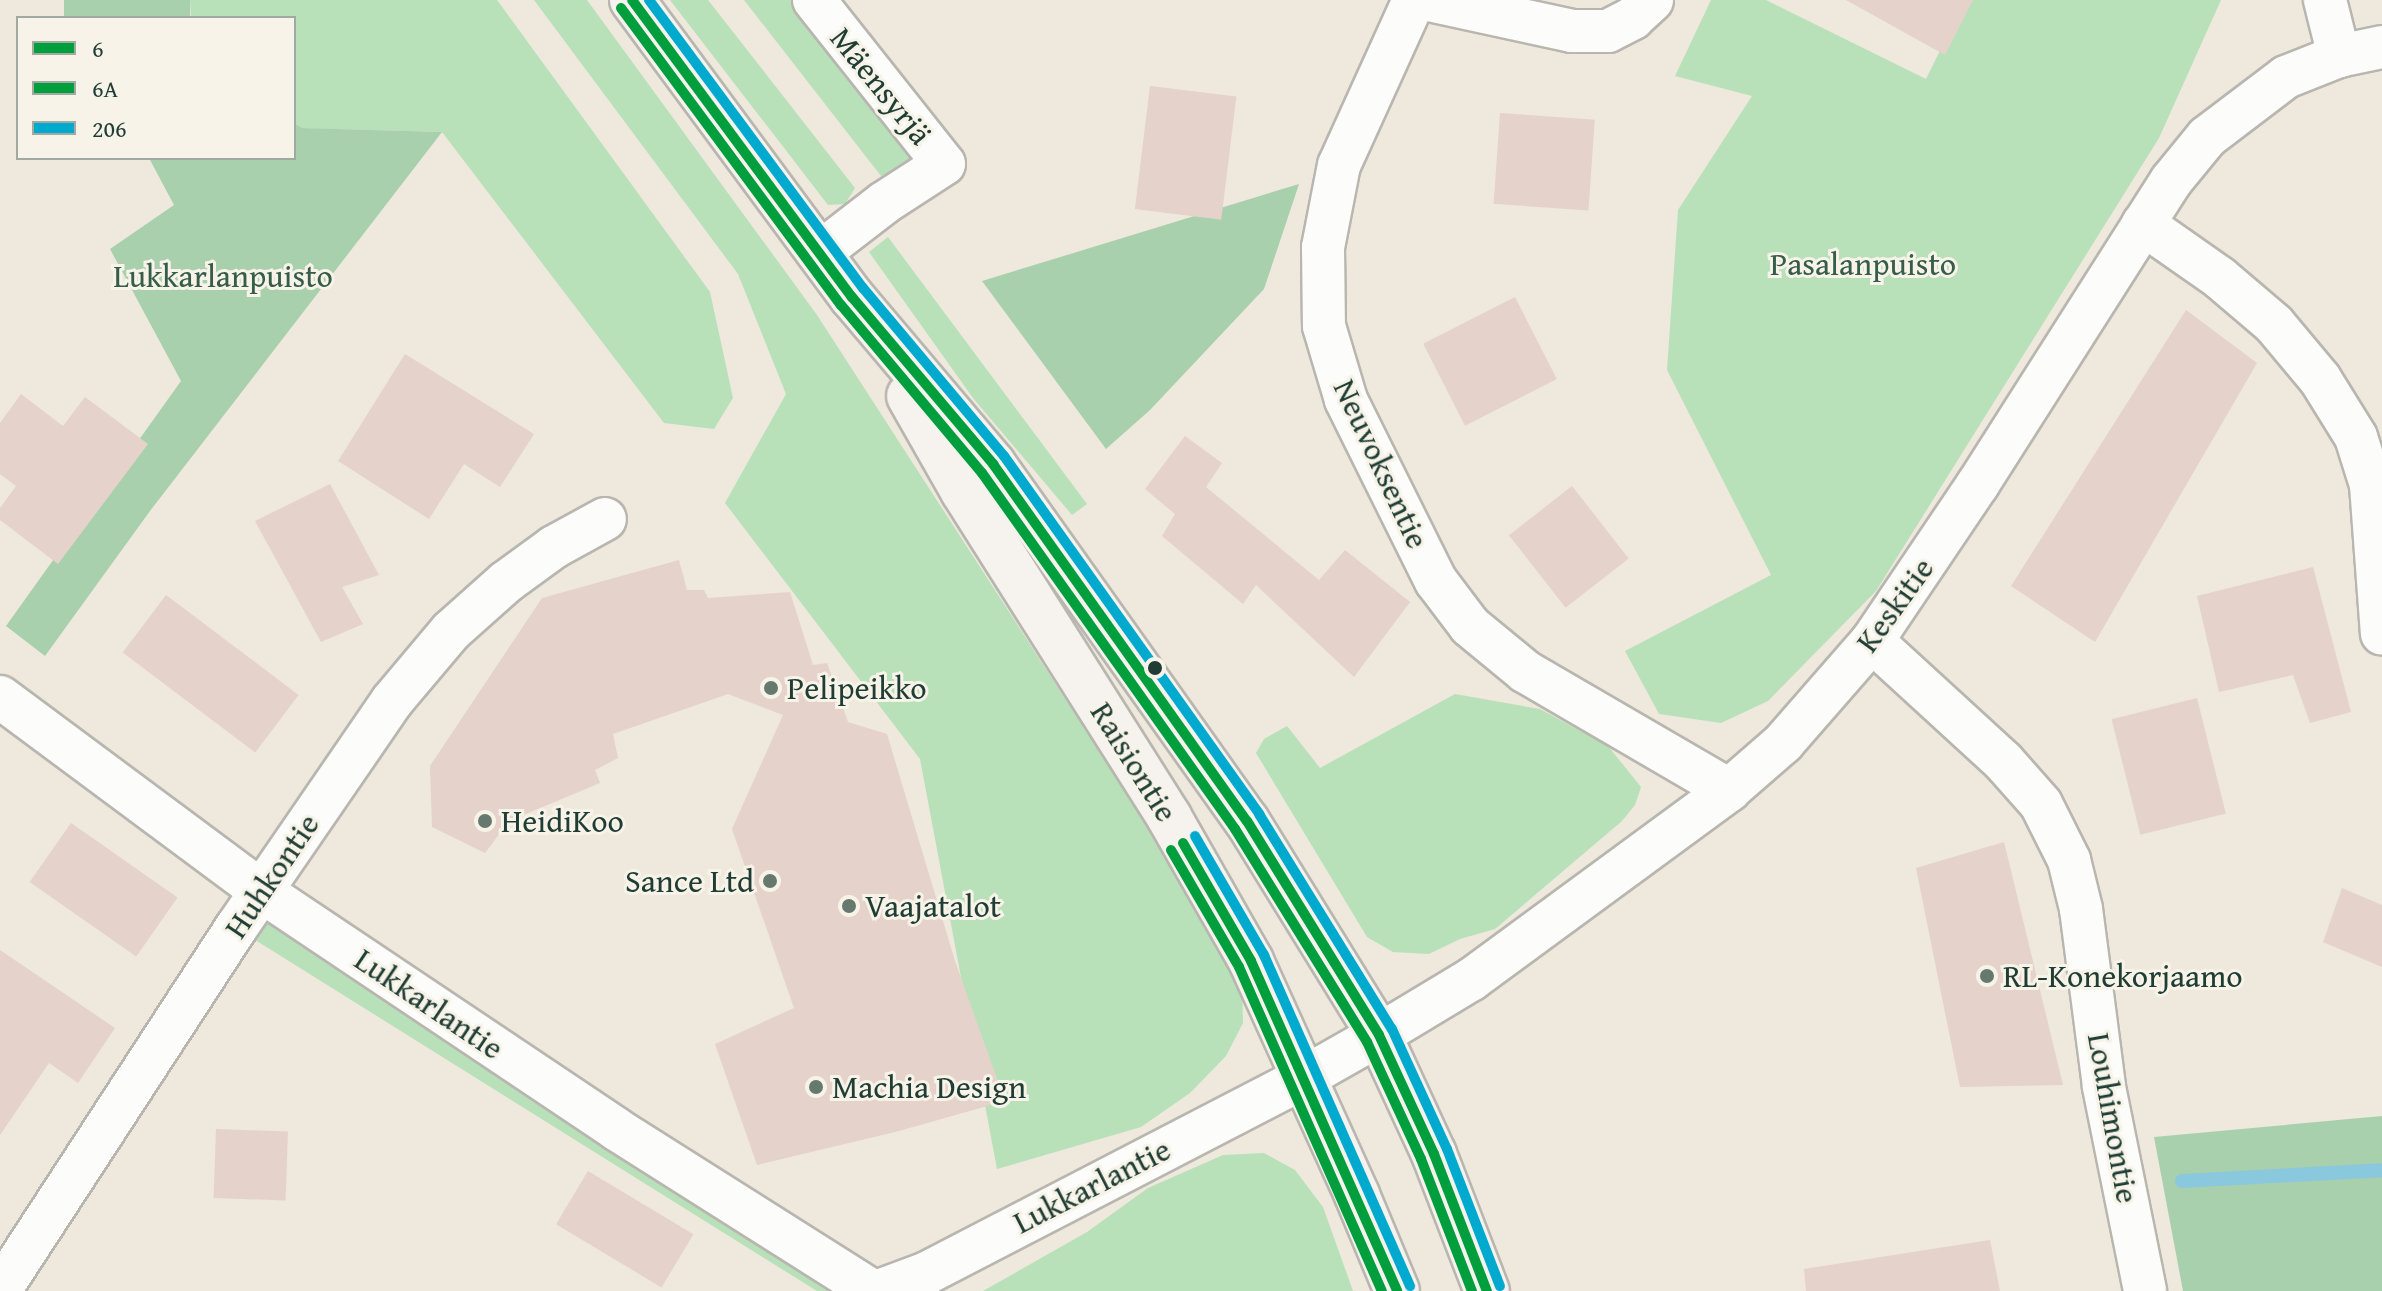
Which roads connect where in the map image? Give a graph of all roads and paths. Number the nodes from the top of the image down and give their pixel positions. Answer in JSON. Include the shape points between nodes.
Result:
{"nodes":[{"id":1,"x":632,"y":0,"type":"edge"},
{"id":2,"x":814,"y":0,"type":"edge"},
{"id":3,"x":1414,"y":0,"type":"edge"},
{"id":4,"x":1429,"y":0,"type":"edge"},
{"id":5,"x":1652,"y":0,"type":"edge"},
{"id":6,"x":2325,"y":0,"type":"edge"},
{"id":7,"x":2382,"y":47,"type":"edge"},
{"id":8,"x":2339,"y":56,"type":"junction"},
{"id":9,"x":2143,"y":224,"type":"junction"},
{"id":10,"x":819,"y":253,"type":"junction"},
{"id":11,"x":852,"y":297,"type":"junction"},
{"id":12,"x":605,"y":519,"type":"dead end"},
{"id":13,"x":2382,"y":634,"type":"edge"},
{"id":14,"x":1872,"y":641,"type":"junction"},
{"id":15,"x":0,"y":697,"type":"edge"},
{"id":16,"x":1729,"y":790,"type":"junction"},
{"id":17,"x":261,"y":891,"type":"junction"},
{"id":18,"x":1379,"y":1035,"type":"junction"},
{"id":19,"x":1305,"y":1077,"type":"junction"},
{"id":20,"x":0,"y":1290,"type":"edge"},
{"id":21,"x":872,"y":1291,"type":"edge"},
{"id":22,"x":879,"y":1291,"type":"edge"},
{"id":23,"x":1397,"y":1291,"type":"edge"},
{"id":24,"x":1487,"y":1291,"type":"edge"},
{"id":25,"x":2145,"y":1291,"type":"edge"}],
"edges":[{"from":1,"to":10,"type":"main road","name":"Raisiontie"},
{"from":2,"to":10,"type":"street","name":"Mäensyrjä","via":[[944,164]]},
{"from":3,"to":16,"type":"street","name":"Neuvoksentie","via":[[1339,165],[1323,247],[1324,326],[1346,400],[1436,581],[1470,626],[1526,672]]},
{"from":4,"to":5,"type":"street","via":[[1572,31],[1608,31]]},
{"from":6,"to":8,"type":"street"},
{"from":7,"to":8,"type":"street","name":"Keskitie"},
{"from":8,"to":9,"type":"street","name":"Keskitie","via":[[2286,77],[2207,137]]},
{"from":9,"to":13,"type":"street","via":[[2274,324],[2320,379],[2356,437],[2371,485]]},
{"from":9,"to":14,"type":"street","name":"Keskitie"},
{"from":10,"to":11,"type":"main road","name":"Raisiontie"},
{"from":11,"to":18,"type":"main road","name":"Raisiontie","via":[[993,464],[1115,634],[1247,821]]},
{"from":11,"to":19,"type":"main road","name":"Raisiontie","via":[[963,491],[1169,817],[1251,961]]},
{"from":12,"to":17,"type":"street","name":"Huhkontie","via":[[554,547],[451,631],[392,701]]},
{"from":14,"to":16,"type":"street","name":"Keskitie","via":[[1783,743]]},
{"from":14,"to":25,"type":"street","name":"Louhimontie","via":[[2003,761],[2041,804],[2069,860],[2081,909],[2104,1087]]},
{"from":15,"to":17,"type":"street","name":"Lukkarlantie"},
{"from":16,"to":18,"type":"street","name":"Keskitie","via":[[1472,979]]},
{"from":17,"to":20,"type":"street","name":"Huhkontie"},
{"from":17,"to":21,"type":"street","name":"Lukkarlantie","via":[[616,1129]]},
{"from":18,"to":19,"type":"street","name":"Keskitie"},
{"from":18,"to":24,"type":"main road","name":"Raisiontie","via":[[1434,1154]]},
{"from":19,"to":22,"type":"street","name":"Lukkarlantie","via":[[927,1273]]},
{"from":19,"to":23,"type":"main road","name":"Raisiontie"}]}
